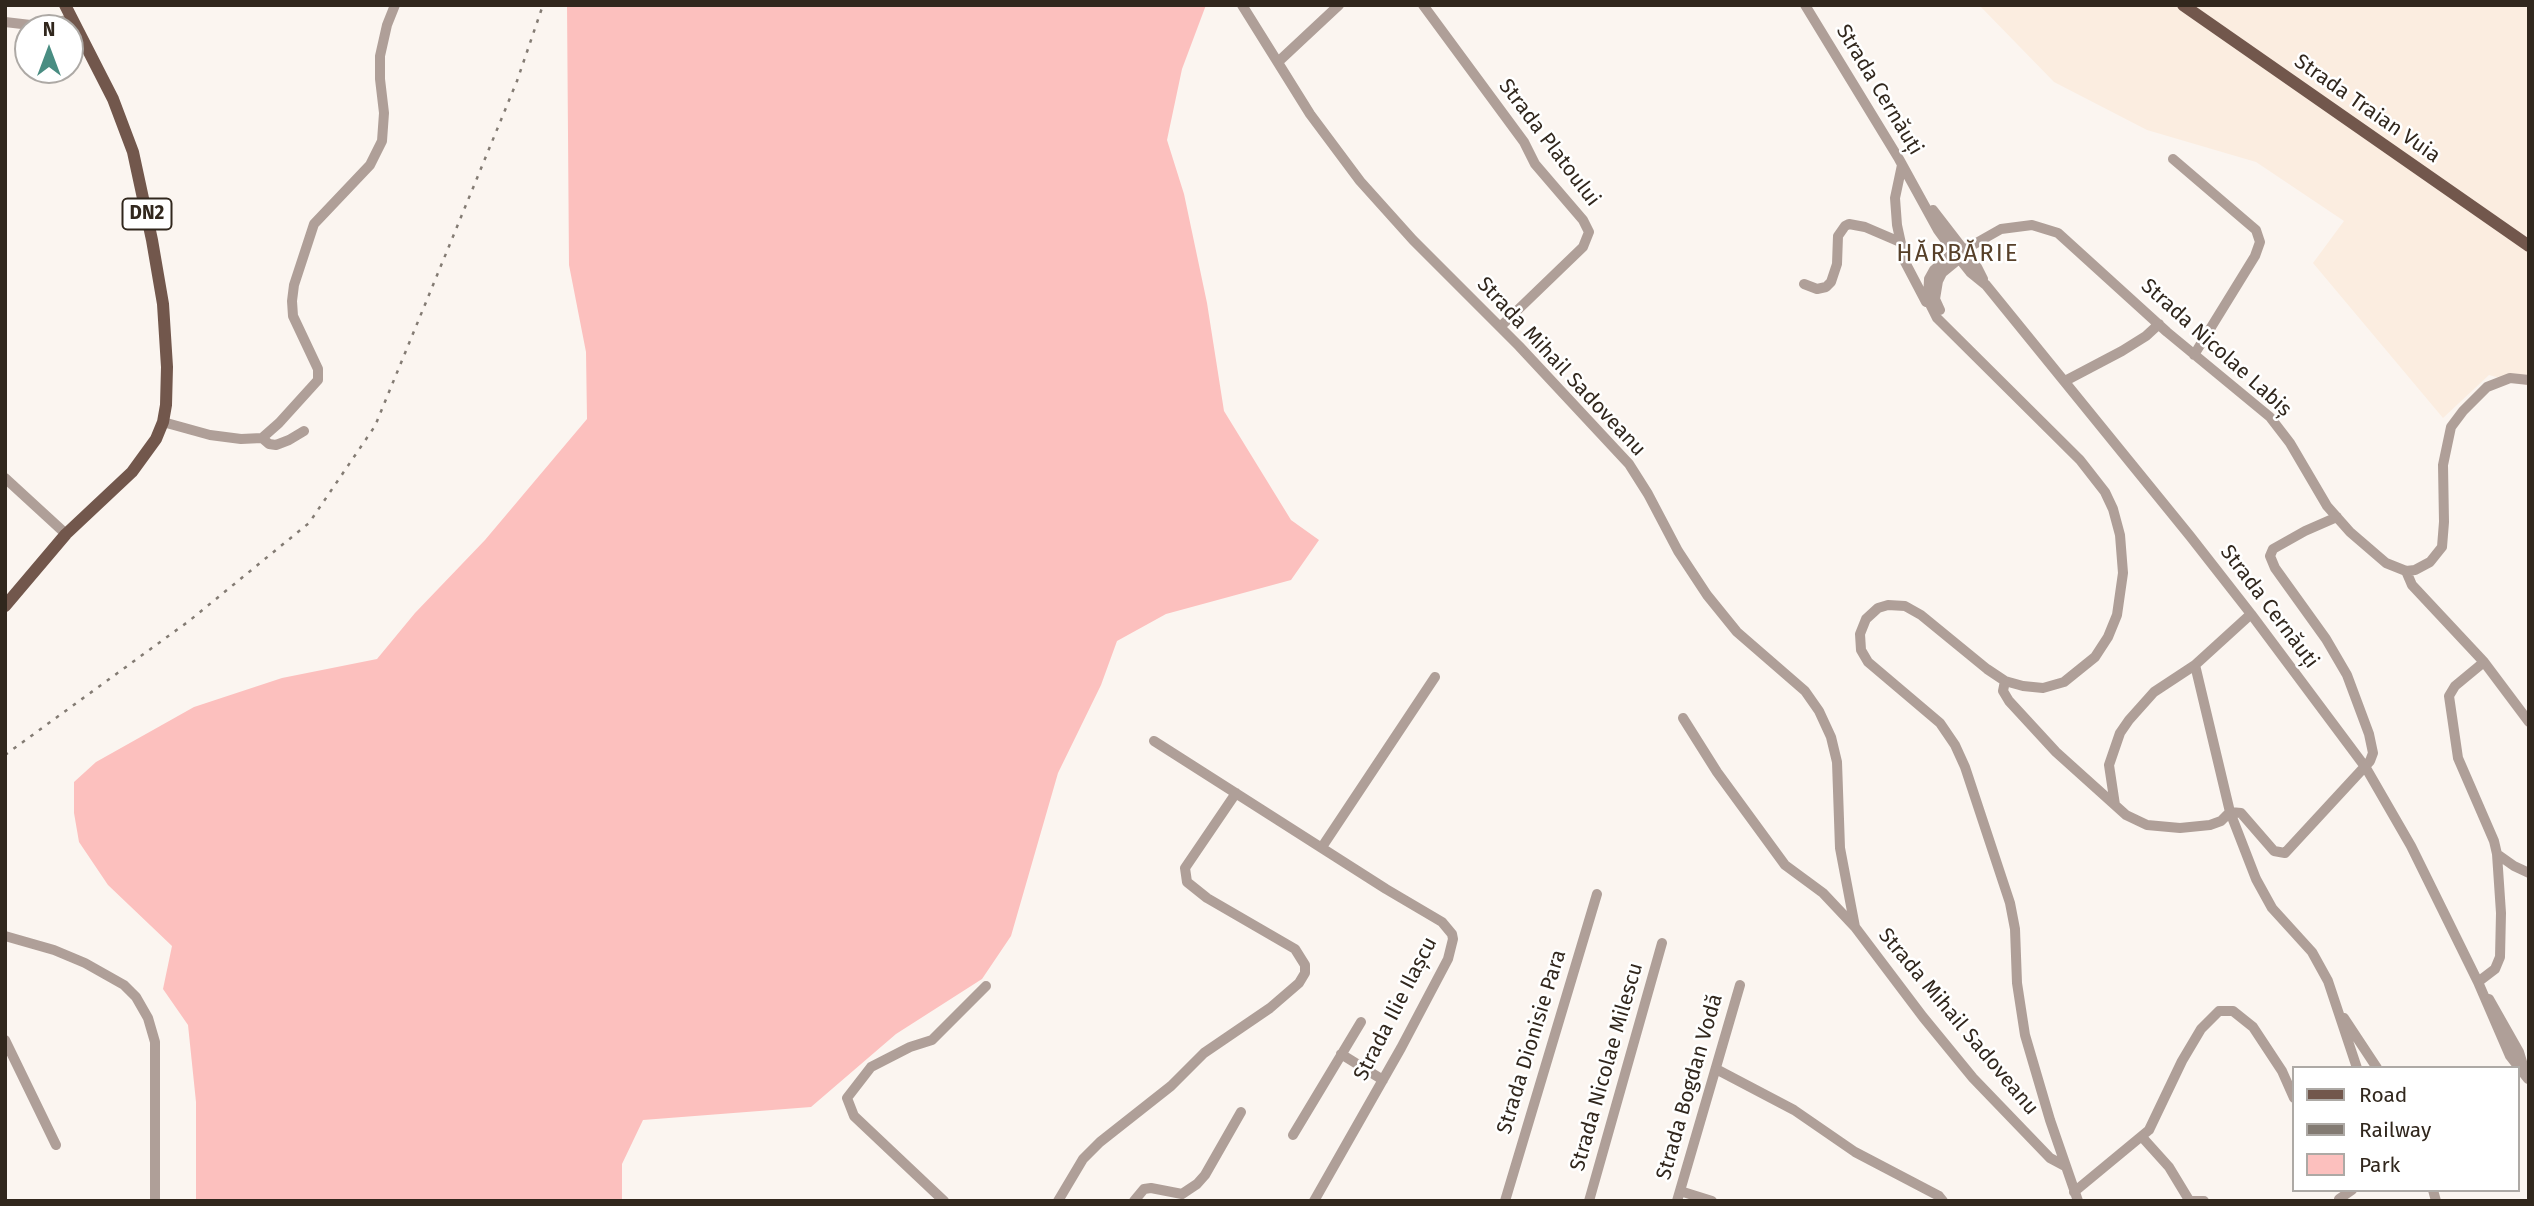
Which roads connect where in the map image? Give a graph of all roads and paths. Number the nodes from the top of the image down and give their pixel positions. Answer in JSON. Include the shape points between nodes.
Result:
{"nodes":[{"id":1,"x":395,"y":5,"type":"edge"},
{"id":2,"x":1242,"y":5,"type":"edge"},
{"id":3,"x":1339,"y":5,"type":"edge"},
{"id":4,"x":1423,"y":5,"type":"edge"},
{"id":5,"x":1805,"y":5,"type":"edge"},
{"id":6,"x":2183,"y":5,"type":"edge"},
{"id":7,"x":84,"y":42,"type":"edge"},
{"id":8,"x":1278,"y":62,"type":"junction"},
{"id":9,"x":2173,"y":159,"type":"dead end"},
{"id":10,"x":1902,"y":165,"type":"junction"},
{"id":11,"x":1900,"y":242,"type":"junction"},
{"id":12,"x":2529,"y":246,"type":"edge"},
{"id":13,"x":1959,"y":254,"type":"junction"},
{"id":14,"x":1804,"y":284,"type":"dead end"},
{"id":15,"x":1931,"y":310,"type":"junction"},
{"id":16,"x":2159,"y":324,"type":"junction"},
{"id":17,"x":1500,"y":327,"type":"junction"},
{"id":18,"x":1955,"y":333,"type":"junction"},
{"id":19,"x":2194,"y":355,"type":"junction"},
{"id":20,"x":2529,"y":380,"type":"edge"},
{"id":21,"x":2065,"y":381,"type":"junction"},
{"id":22,"x":163,"y":422,"type":"junction"},
{"id":23,"x":304,"y":431,"type":"dead end"},
{"id":24,"x":261,"y":438,"type":"junction"},
{"id":25,"x":5,"y":478,"type":"edge"},
{"id":26,"x":2337,"y":517,"type":"junction"},
{"id":27,"x":66,"y":534,"type":"junction"},
{"id":28,"x":2406,"y":571,"type":"junction"},
{"id":29,"x":5,"y":606,"type":"edge"},
{"id":30,"x":2251,"y":614,"type":"junction"},
{"id":31,"x":2484,"y":662,"type":"junction"},
{"id":32,"x":2195,"y":665,"type":"junction"},
{"id":33,"x":1434,"y":677,"type":"dead end"},
{"id":34,"x":2005,"y":681,"type":"junction"},
{"id":35,"x":1683,"y":718,"type":"dead end"},
{"id":36,"x":2529,"y":722,"type":"edge"},
{"id":37,"x":1154,"y":741,"type":"dead end"},
{"id":38,"x":2366,"y":768,"type":"junction"},
{"id":39,"x":1236,"y":793,"type":"junction"},
{"id":40,"x":2115,"y":805,"type":"junction"},
{"id":41,"x":2230,"y":812,"type":"junction"},
{"id":42,"x":1322,"y":847,"type":"junction"},
{"id":43,"x":2497,"y":854,"type":"junction"},
{"id":44,"x":2529,"y":873,"type":"edge"},
{"id":45,"x":1597,"y":894,"type":"dead end"},
{"id":46,"x":1856,"y":927,"type":"junction"},
{"id":47,"x":5,"y":936,"type":"edge"},
{"id":48,"x":1662,"y":943,"type":"dead end"},
{"id":49,"x":2478,"y":982,"type":"junction"},
{"id":50,"x":986,"y":985,"type":"dead end"},
{"id":51,"x":1740,"y":985,"type":"dead end"},
{"id":52,"x":2332,"y":996,"type":"junction"},
{"id":53,"x":1361,"y":1022,"type":"dead end"},
{"id":54,"x":5,"y":1040,"type":"edge"},
{"id":55,"x":1341,"y":1054,"type":"junction"},
{"id":56,"x":2356,"y":1066,"type":"edge"},
{"id":57,"x":2377,"y":1066,"type":"edge"},
{"id":58,"x":2518,"y":1066,"type":"edge"},
{"id":59,"x":1716,"y":1069,"type":"junction"},
{"id":60,"x":1383,"y":1080,"type":"junction"},
{"id":61,"x":2292,"y":1094,"type":"edge"},
{"id":62,"x":1241,"y":1112,"type":"dead end"},
{"id":63,"x":1293,"y":1135,"type":"dead end"},
{"id":64,"x":2142,"y":1137,"type":"junction"},
{"id":65,"x":56,"y":1145,"type":"dead end"},
{"id":66,"x":2065,"y":1166,"type":"junction"},
{"id":67,"x":1679,"y":1196,"type":"edge"},
{"id":68,"x":2076,"y":1196,"type":"edge"},
{"id":69,"x":2188,"y":1200,"type":"edge"},
{"id":70,"x":155,"y":1201,"type":"edge"},
{"id":71,"x":944,"y":1201,"type":"edge"},
{"id":72,"x":1058,"y":1201,"type":"edge"},
{"id":73,"x":1134,"y":1201,"type":"edge"},
{"id":74,"x":1314,"y":1201,"type":"edge"},
{"id":75,"x":1505,"y":1201,"type":"edge"},
{"id":76,"x":1588,"y":1201,"type":"edge"},
{"id":77,"x":1712,"y":1201,"type":"edge"},
{"id":78,"x":1943,"y":1201,"type":"edge"},
{"id":79,"x":2204,"y":1201,"type":"edge"}],
"edges":[{"from":1,"to":24,"type":"street","via":[[380,56],[382,141],[370,165],[314,223],[294,285],[293,316],[318,369],[318,380]]},
{"from":2,"to":8,"type":"street","name":"Strada Mihail Sadoveanu"},
{"from":3,"to":8,"type":"street"},
{"from":4,"to":17,"type":"street","name":"Strada Platoului","via":[[1589,232],[1583,247]]},
{"from":5,"to":10,"type":"street","name":"Strada Cernăuți"},
{"from":6,"to":12,"type":"main road","name":"Strada Traian Vuia"},
{"from":7,"to":22,"type":"main road","number":"DN2","via":[[133,152],[152,240],[164,314],[167,388]]},
{"from":8,"to":17,"type":"street","name":"Strada Mihail Sadoveanu","via":[[1360,181]]},
{"from":9,"to":19,"type":"street","via":[[2256,230],[2260,242]]},
{"from":10,"to":11,"type":"street","via":[[1895,198]]},
{"from":10,"to":13,"type":"street","name":"Strada Cernăuți"},
{"from":11,"to":14,"type":"street","via":[[1857,224],[1844,226],[1830,282],[1817,289]]},
{"from":11,"to":15,"type":"street","via":[[1912,277]]},
{"from":13,"to":15,"type":"street","via":[[1934,270],[1929,279]]},
{"from":13,"to":16,"type":"street","name":"Strada Nicolae Labiș","via":[[2001,229],[2047,228],[2068,240]]},
{"from":13,"to":18,"type":"street","via":[[1935,289],[1938,307]]},
{"from":13,"to":21,"type":"street","name":"Strada Cernăuți"},
{"from":15,"to":18,"type":"street"},
{"from":16,"to":19,"type":"street","name":"Strada Nicolae Labiș"},
{"from":16,"to":21,"type":"street","via":[[2122,351]]},
{"from":17,"to":46,"type":"street","name":"Strada Mihail Sadoveanu","via":[[1629,464],[1683,559],[1722,614],[1805,691],[1819,711],[1837,762],[1840,848]]},
{"from":18,"to":34,"type":"street","via":[[2080,460],[2105,492],[2120,535],[2123,573],[2117,615],[2095,657],[2064,682],[2043,688]]},
{"from":19,"to":26,"type":"street","name":"Strada Nicolae Labiș","via":[[2281,430]]},
{"from":20,"to":28,"type":"street","via":[[2510,378],[2487,387],[2451,427],[2442,465],[2442,547],[2430,562]]},
{"from":21,"to":30,"type":"street","name":"Strada Cernăuți"},
{"from":22,"to":24,"type":"street","via":[[210,436]]},
{"from":22,"to":27,"type":"main road","number":"DN2","via":[[132,472]]},
{"from":23,"to":24,"type":"street","via":[[276,445]]},
{"from":25,"to":27,"type":"street"},
{"from":26,"to":28,"type":"street","name":"Strada Nicolae Labiș","via":[[2378,558]]},
{"from":26,"to":38,"type":"street","via":[[2305,531],[2270,556],[2347,675],[2372,746]]},
{"from":27,"to":29,"type":"main road","number":"DN2"},
{"from":28,"to":31,"type":"street","name":"Strada Nicolae Labiș","via":[[2412,585]]},
{"from":30,"to":32,"type":"street"},
{"from":30,"to":38,"type":"street","name":"Strada Cernăuți"},
{"from":31,"to":36,"type":"street","name":"Strada Nicolae Labiș"},
{"from":31,"to":43,"type":"street","via":[[2449,696],[2458,758]]},
{"from":32,"to":40,"type":"street","via":[[2154,692],[2120,733],[2109,765]]},
{"from":32,"to":41,"type":"street"},
{"from":33,"to":42,"type":"street"},
{"from":34,"to":40,"type":"street","via":[[2003,691],[2009,702]]},
{"from":34,"to":66,"type":"street","via":[[1905,606],[1878,608],[1866,619],[1860,634],[1860,650],[1868,662],[1940,723],[1965,767],[2010,903],[2025,1035]]},
{"from":35,"to":46,"type":"street","name":"Strada Mihail Sadoveanu","via":[[1777,855]]},
{"from":37,"to":39,"type":"street","name":"Strada Ilie Ilașcu"},
{"from":38,"to":41,"type":"street","via":[[2285,853],[2274,851],[2241,813]]},
{"from":38,"to":49,"type":"street","name":"Strada Cernăuți","via":[[2403,830]]},
{"from":39,"to":42,"type":"street","name":"Strada Ilie Ilașcu"},
{"from":39,"to":72,"type":"street","via":[[1185,867],[1187,882],[1295,949],[1305,973],[1270,1008],[1204,1053],[1171,1086],[1100,1142],[1083,1159]]},
{"from":40,"to":41,"type":"street","via":[[2147,825],[2180,828],[2210,825]]},
{"from":41,"to":52,"type":"street","via":[[2263,894],[2312,952]]},
{"from":42,"to":60,"type":"street","name":"Strada Ilie Ilașcu","via":[[1442,922],[1453,939],[1448,959]]},
{"from":43,"to":44,"type":"street"},
{"from":43,"to":49,"type":"street","via":[[2500,957],[2495,969]]},
{"from":45,"to":75,"type":"street","name":"Strada Dionisie Para"},
{"from":46,"to":66,"type":"street","name":"Strada Mihail Sadoveanu","via":[[1973,1077],[2050,1158]]},
{"from":47,"to":70,"type":"street","via":[[85,962],[124,985],[148,1018],[155,1042]]},
{"from":48,"to":76,"type":"street","name":"Strada Nicolae Milescu"},
{"from":49,"to":58,"type":"street","name":"Strada Cernăuți"},
{"from":50,"to":71,"type":"street","via":[[932,1040],[871,1067],[847,1098],[854,1116]]},
{"from":51,"to":59,"type":"street","name":"Strada Bogdan Vodă"},
{"from":52,"to":56,"type":"street"},
{"from":52,"to":57,"type":"street"},
{"from":53,"to":55,"type":"street"},
{"from":54,"to":65,"type":"street"},
{"from":55,"to":60,"type":"street"},
{"from":55,"to":63,"type":"street"},
{"from":59,"to":67,"type":"street","name":"Strada Bogdan Vodă"},
{"from":59,"to":78,"type":"street","via":[[1794,1110],[1855,1152]]},
{"from":60,"to":74,"type":"street","name":"Strada Ilie Ilașcu"},
{"from":61,"to":64,"type":"street","via":[[2253,1027],[2232,1011],[2219,1011],[2188,1050]]},
{"from":62,"to":73,"type":"street","via":[[1197,1184],[1182,1194],[1143,1189]]},
{"from":64,"to":68,"type":"street"},
{"from":64,"to":69,"type":"street","via":[[2169,1167]]},
{"from":66,"to":68,"type":"street"},
{"from":67,"to":77,"type":"street"},
{"from":69,"to":79,"type":"street"}]}
